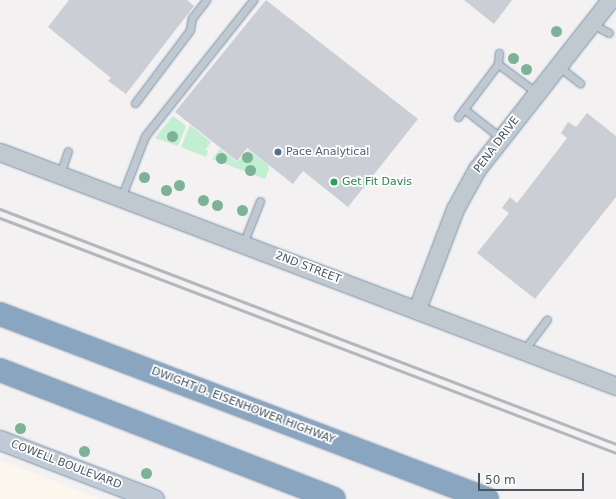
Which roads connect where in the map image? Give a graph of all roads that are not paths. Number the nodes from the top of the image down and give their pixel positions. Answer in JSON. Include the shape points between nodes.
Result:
{"nodes":[{"id":1,"x":206,"y":0,"type":"edge"},
{"id":2,"x":253,"y":0,"type":"edge"},
{"id":3,"x":610,"y":0,"type":"edge"},
{"id":4,"x":592,"y":24,"type":"junction"},
{"id":5,"x":609,"y":33,"type":"dead end"},
{"id":6,"x":499,"y":53,"type":"dead end"},
{"id":7,"x":498,"y":64,"type":"junction"},
{"id":8,"x":558,"y":66,"type":"junction"},
{"id":9,"x":580,"y":83,"type":"dead end"},
{"id":10,"x":537,"y":93,"type":"junction"},
{"id":11,"x":135,"y":103,"type":"dead end"},
{"id":12,"x":464,"y":109,"type":"junction"},
{"id":13,"x":458,"y":117,"type":"dead end"},
{"id":14,"x":502,"y":138,"type":"junction"},
{"id":15,"x":68,"y":151,"type":"dead end"},
{"id":16,"x":0,"y":152,"type":"edge"},
{"id":17,"x":60,"y":174,"type":"junction"},
{"id":18,"x":121,"y":198,"type":"junction"},
{"id":19,"x":260,"y":201,"type":"dead end"},
{"id":20,"x":243,"y":244,"type":"junction"},
{"id":21,"x":417,"y":309,"type":"junction"},
{"id":22,"x":0,"y":314,"type":"edge"},
{"id":23,"x":547,"y":320,"type":"dead end"},
{"id":24,"x":524,"y":350,"type":"junction"},
{"id":25,"x":0,"y":370,"type":"edge"},
{"id":26,"x":616,"y":386,"type":"edge"},
{"id":27,"x":0,"y":440,"type":"edge"},
{"id":28,"x":154,"y":499,"type":"edge"},
{"id":29,"x":334,"y":499,"type":"edge"},
{"id":30,"x":487,"y":499,"type":"edge"}],
"edges":[{"from":1,"to":11,"type":"lane","via":[[192,18],[190,30]]},
{"from":2,"to":18,"type":"lane","via":[[145,136]]},
{"from":3,"to":4,"type":"street","name":"PENA DRIVE"},
{"from":4,"to":5,"type":"lane"},
{"from":4,"to":8,"type":"street","name":"PENA DRIVE"},
{"from":6,"to":7,"type":"lane"},
{"from":7,"to":10,"type":"lane"},
{"from":7,"to":12,"type":"lane"},
{"from":8,"to":9,"type":"lane"},
{"from":8,"to":10,"type":"street","name":"PENA DRIVE"},
{"from":10,"to":14,"type":"street","name":"PENA DRIVE"},
{"from":12,"to":13,"type":"lane"},
{"from":12,"to":14,"type":"lane"},
{"from":14,"to":21,"type":"street","name":"PENA DRIVE","via":[[477,169],[455,210]]},
{"from":15,"to":17,"type":"lane"},
{"from":16,"to":17,"type":"street","name":"2ND STREET"},
{"from":17,"to":18,"type":"street","name":"2ND STREET"},
{"from":18,"to":20,"type":"street","name":"2ND STREET"},
{"from":19,"to":20,"type":"lane"},
{"from":20,"to":21,"type":"street","name":"2ND STREET"},
{"from":21,"to":24,"type":"street","name":"2ND STREET"},
{"from":22,"to":30,"type":"highway","name":"DWIGHT D. EISENHOWER HIGHWAY"},
{"from":23,"to":24,"type":"lane"},
{"from":24,"to":26,"type":"street","name":"2ND STREET"},
{"from":25,"to":29,"type":"highway"},
{"from":27,"to":28,"type":"main road","name":"COWELL BOULEVARD"}]}
